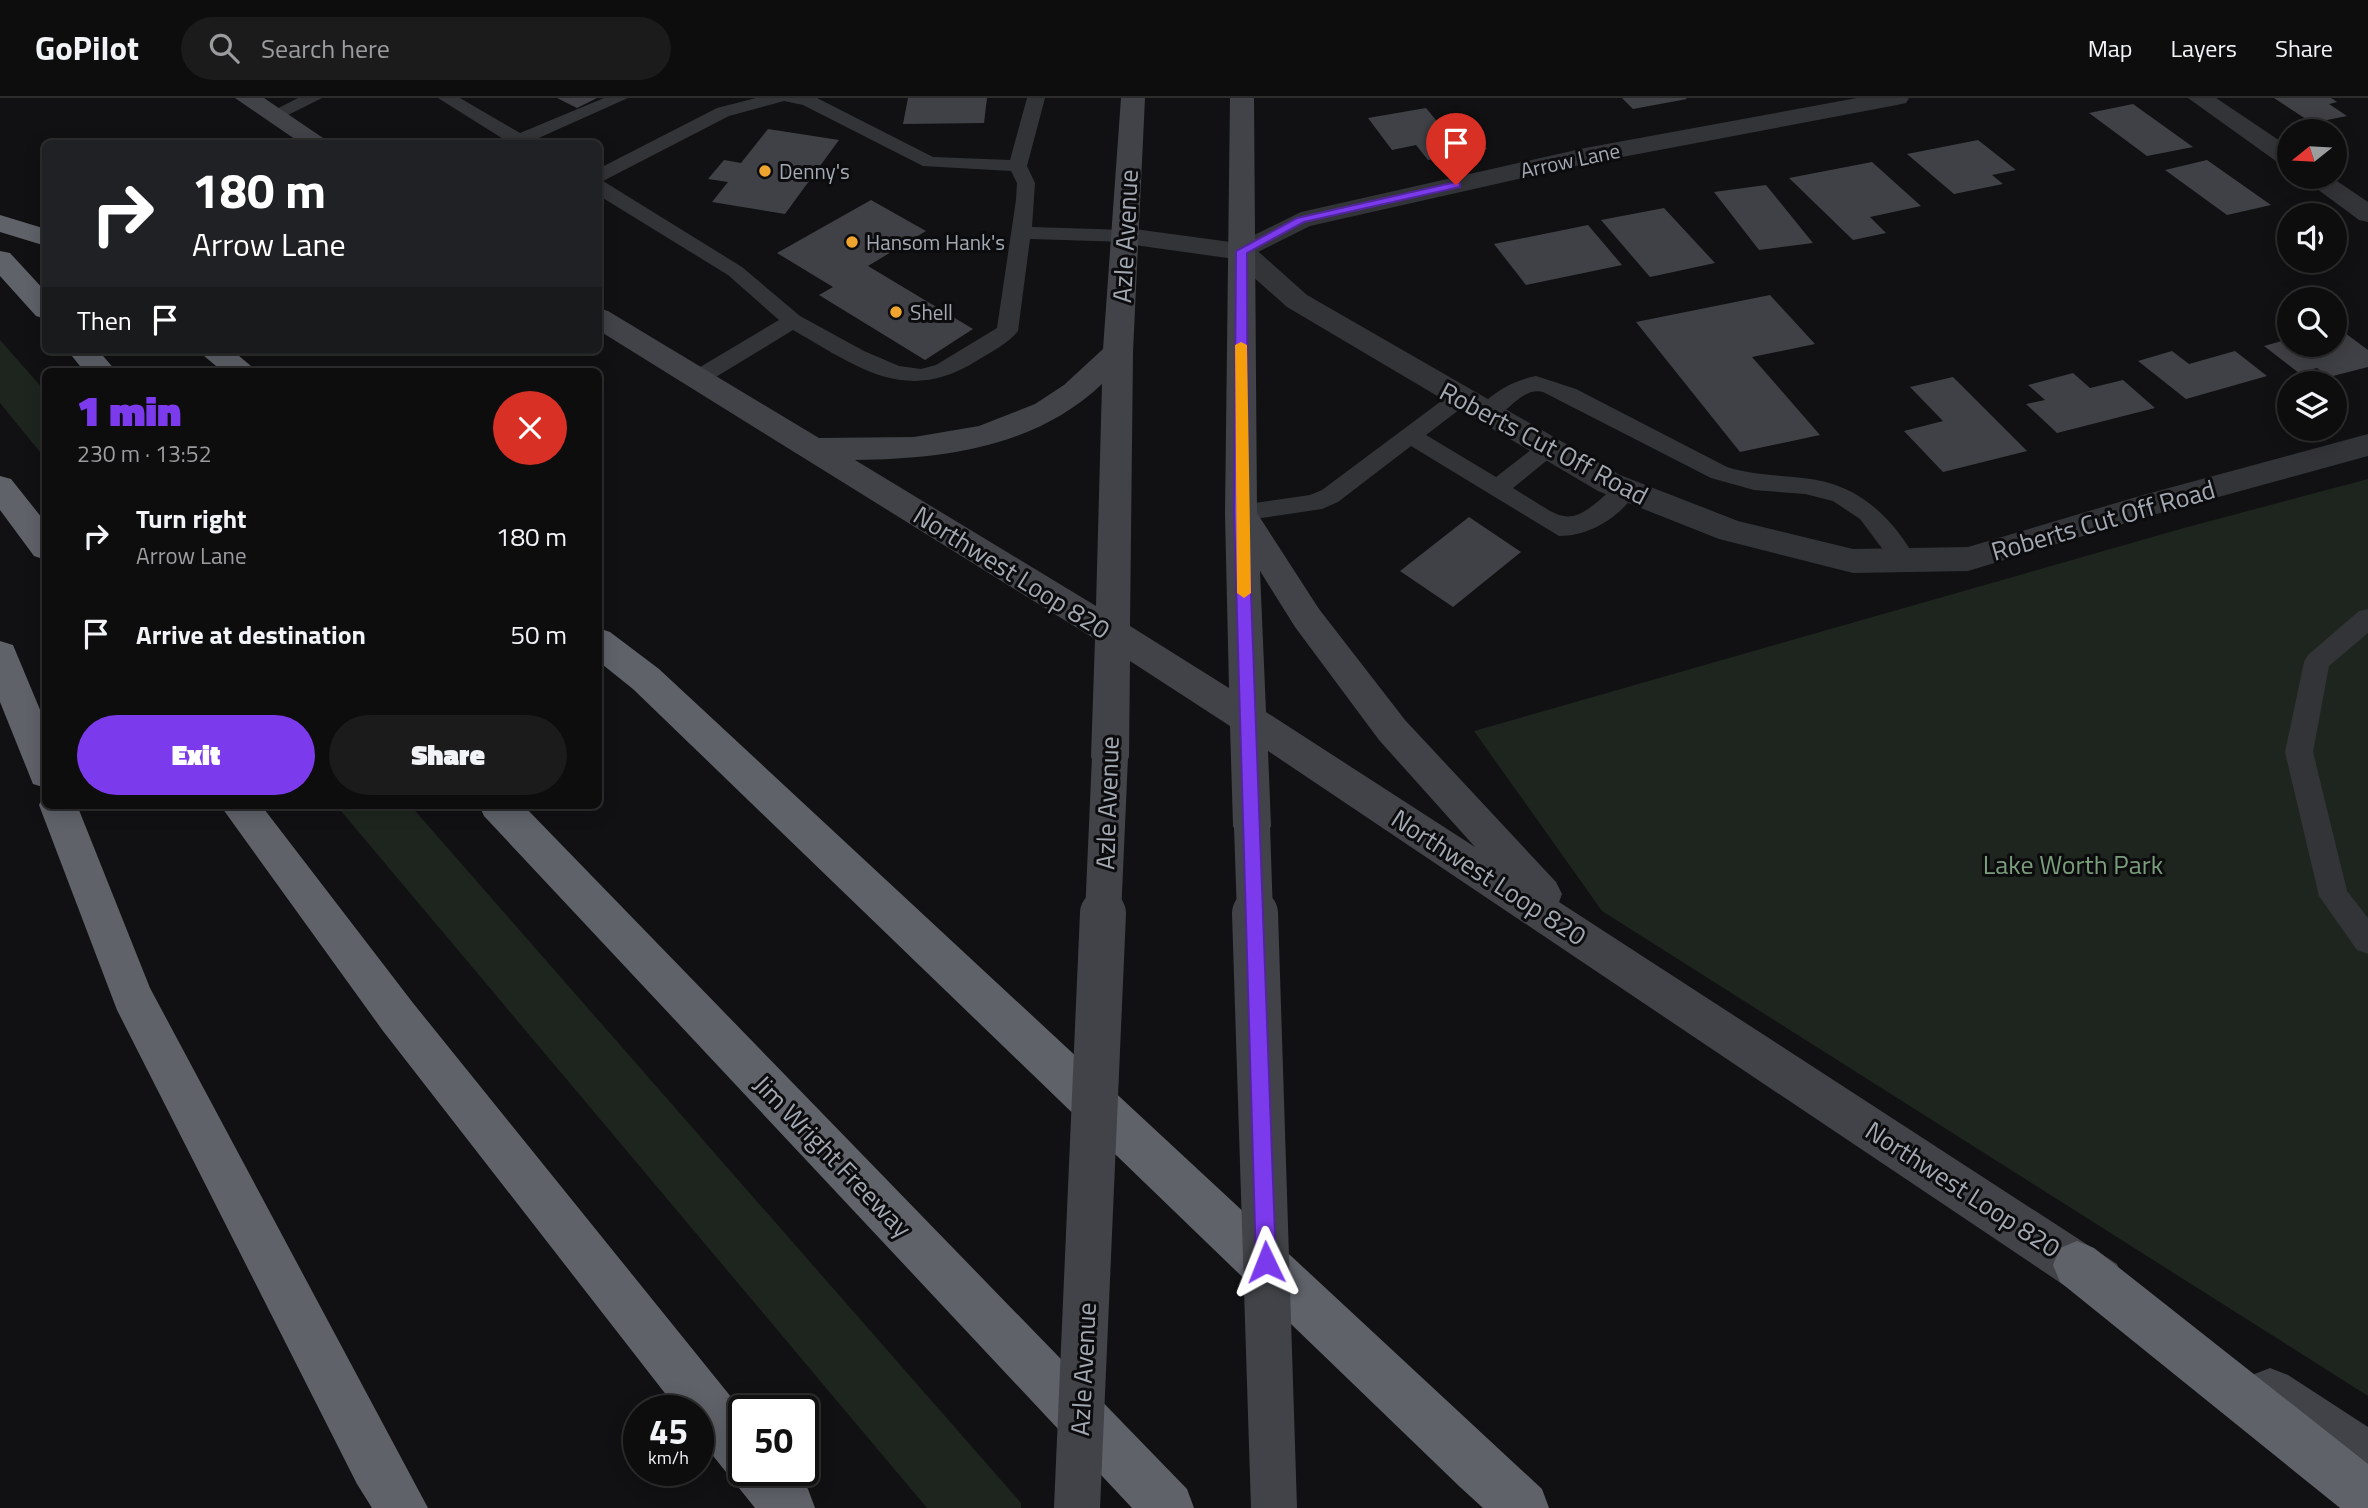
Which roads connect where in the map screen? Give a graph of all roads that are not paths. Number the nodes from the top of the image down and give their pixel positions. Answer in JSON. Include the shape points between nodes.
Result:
{"nodes":[{"id":1,"x":247,"y":98,"type":"edge"},
{"id":2,"x":313,"y":98,"type":"edge"},
{"id":3,"x":447,"y":98,"type":"edge"},
{"id":4,"x":619,"y":98,"type":"edge"},
{"id":5,"x":776,"y":98,"type":"edge"},
{"id":6,"x":791,"y":98,"type":"edge"},
{"id":7,"x":1036,"y":98,"type":"edge"},
{"id":8,"x":1133,"y":98,"type":"edge"},
{"id":9,"x":1242,"y":98,"type":"edge"},
{"id":10,"x":1897,"y":98,"type":"edge"},
{"id":11,"x":2200,"y":98,"type":"edge"},
{"id":12,"x":274,"y":115,"type":"junction"},
{"id":13,"x":314,"y":140,"type":"edge"},
{"id":14,"x":520,"y":140,"type":"edge"},
{"id":15,"x":527,"y":140,"type":"edge"},
{"id":16,"x":2277,"y":151,"type":"edge"},
{"id":17,"x":1018,"y":166,"type":"junction"},
{"id":18,"x":602,"y":175,"type":"edge"},
{"id":19,"x":602,"y":188,"type":"edge"},
{"id":20,"x":2332,"y":189,"type":"edge"},
{"id":21,"x":2368,"y":214,"type":"edge"},
{"id":22,"x":0,"y":223,"type":"edge"},
{"id":23,"x":1019,"y":233,"type":"junction"},
{"id":24,"x":1127,"y":236,"type":"junction"},
{"id":25,"x":42,"y":237,"type":"edge"},
{"id":26,"x":1242,"y":251,"type":"junction"},
{"id":27,"x":0,"y":259,"type":"edge"},
{"id":28,"x":42,"y":306,"type":"edge"},
{"id":29,"x":602,"y":319,"type":"edge"},
{"id":30,"x":793,"y":321,"type":"junction"},
{"id":31,"x":1118,"y":352,"type":"junction"},
{"id":32,"x":86,"y":354,"type":"edge"},
{"id":33,"x":218,"y":354,"type":"edge"},
{"id":34,"x":98,"y":368,"type":"edge"},
{"id":35,"x":238,"y":368,"type":"edge"},
{"id":36,"x":698,"y":378,"type":"junction"},
{"id":37,"x":1474,"y":406,"type":"junction"},
{"id":38,"x":1411,"y":436,"type":"junction"},
{"id":39,"x":2368,"y":445,"type":"edge"},
{"id":40,"x":1548,"y":448,"type":"junction"},
{"id":41,"x":812,"y":449,"type":"junction"},
{"id":42,"x":0,"y":487,"type":"edge"},
{"id":43,"x":1497,"y":489,"type":"junction"},
{"id":44,"x":1625,"y":490,"type":"junction"},
{"id":45,"x":1241,"y":513,"type":"junction"},
{"id":46,"x":42,"y":543,"type":"edge"},
{"id":47,"x":1905,"y":561,"type":"junction"},
{"id":48,"x":2368,"y":618,"type":"edge"},
{"id":49,"x":1112,"y":634,"type":"junction"},
{"id":50,"x":602,"y":644,"type":"edge"},
{"id":51,"x":0,"y":655,"type":"edge"},
{"id":52,"x":1247,"y":719,"type":"junction"},
{"id":53,"x":42,"y":763,"type":"edge"},
{"id":54,"x":60,"y":809,"type":"edge"},
{"id":55,"x":242,"y":809,"type":"edge"},
{"id":56,"x":502,"y":809,"type":"edge"},
{"id":57,"x":1587,"y":941,"type":"junction"},
{"id":58,"x":2368,"y":941,"type":"edge"},
{"id":59,"x":2077,"y":1265,"type":"junction"},
{"id":60,"x":728,"y":1434,"type":"edge"},
{"id":61,"x":2368,"y":1457,"type":"edge"},
{"id":62,"x":770,"y":1486,"type":"edge"},
{"id":63,"x":2368,"y":1497,"type":"edge"},
{"id":64,"x":402,"y":1508,"type":"edge"},
{"id":65,"x":789,"y":1508,"type":"edge"},
{"id":66,"x":1077,"y":1508,"type":"edge"},
{"id":67,"x":1168,"y":1508,"type":"edge"},
{"id":68,"x":1274,"y":1508,"type":"edge"},
{"id":69,"x":1523,"y":1508,"type":"edge"}],
"edges":[{"from":1,"to":12,"type":"main road"},
{"from":2,"to":12,"type":"lane"},
{"from":3,"to":14,"type":"lane"},
{"from":4,"to":15,"type":"lane"},
{"from":5,"to":18,"type":"lane","via":[[723,112]]},
{"from":6,"to":17,"type":"lane","via":[[807,100],[930,162]]},
{"from":7,"to":17,"type":"lane"},
{"from":8,"to":24,"type":"main road","name":"Azle Avenue"},
{"from":9,"to":26,"type":"main road"},
{"from":10,"to":26,"type":"street","name":"Arrow Lane","via":[[1586,156],[1301,220]]},
{"from":11,"to":16,"type":"street"},
{"from":12,"to":13,"type":"main road"},
{"from":17,"to":23,"type":"lane","via":[[1026,183]]},
{"from":19,"to":30,"type":"lane","via":[[735,271]]},
{"from":20,"to":21,"type":"street"},
{"from":22,"to":25,"type":"highway"},
{"from":23,"to":24,"type":"lane"},
{"from":23,"to":30,"type":"lane","via":[[1007,331],[967,359],[920,377],[883,369]]},
{"from":24,"to":26,"type":"street"},
{"from":24,"to":31,"type":"main road","name":"Azle Avenue"},
{"from":26,"to":37,"type":"street","name":"Roberts Cut Off Road","via":[[1297,302]]},
{"from":26,"to":45,"type":"main road"},
{"from":27,"to":28,"type":"highway"},
{"from":29,"to":36,"type":"main road","name":"Northwest Loop 820"},
{"from":30,"to":36,"type":"lane"},
{"from":31,"to":41,"type":"main road","via":[[1074,393],[992,432],[917,448]]},
{"from":31,"to":49,"type":"main road","name":"Azle Avenue"},
{"from":32,"to":34,"type":"highway"},
{"from":33,"to":35,"type":"highway"},
{"from":36,"to":41,"type":"main road","name":"Northwest Loop 820"},
{"from":37,"to":38,"type":"lane"},
{"from":37,"to":40,"type":"street","name":"Roberts Cut Off Road"},
{"from":37,"to":47,"type":"lane","via":[[1537,383],[1557,388],[1709,469],[1753,482],[1817,487],[1850,499],[1872,515]]},
{"from":38,"to":43,"type":"lane"},
{"from":38,"to":45,"type":"lane","via":[[1314,503]]},
{"from":39,"to":47,"type":"street","name":"Roberts Cut Off Road","via":[[1968,559]]},
{"from":40,"to":43,"type":"lane"},
{"from":40,"to":44,"type":"street","name":"Roberts Cut Off Road"},
{"from":41,"to":49,"type":"main road","name":"Northwest Loop 820"},
{"from":42,"to":46,"type":"highway"},
{"from":43,"to":44,"type":"lane","via":[[1559,527],[1572,528],[1591,522]]},
{"from":44,"to":47,"type":"street","name":"Roberts Cut Off Road","via":[[1731,531],[1853,561]]},
{"from":45,"to":52,"type":"main road"},
{"from":45,"to":57,"type":"main road","via":[[1307,618],[1392,730]]},
{"from":48,"to":58,"type":"lane","via":[[2317,662],[2299,752],[2334,896]]},
{"from":49,"to":52,"type":"main road","name":"Northwest Loop 820"},
{"from":49,"to":66,"type":"main road","name":"Azle Avenue","bridge":true},
{"from":50,"to":69,"type":"highway","via":[[646,679]]},
{"from":51,"to":53,"type":"highway"},
{"from":52,"to":57,"type":"main road","name":"Northwest Loop 820"},
{"from":52,"to":68,"type":"main road","bridge":true},
{"from":54,"to":64,"type":"highway","via":[[132,996],[375,1466]]},
{"from":55,"to":60,"type":"highway","via":[[398,1017]]},
{"from":56,"to":67,"type":"highway","name":"Jim Wright Freeway"},
{"from":57,"to":59,"type":"main road","name":"Northwest Loop 820"},
{"from":59,"to":61,"type":"main road","name":"Northwest Loop 820"},
{"from":59,"to":63,"type":"highway"},
{"from":62,"to":65,"type":"highway"}]}
